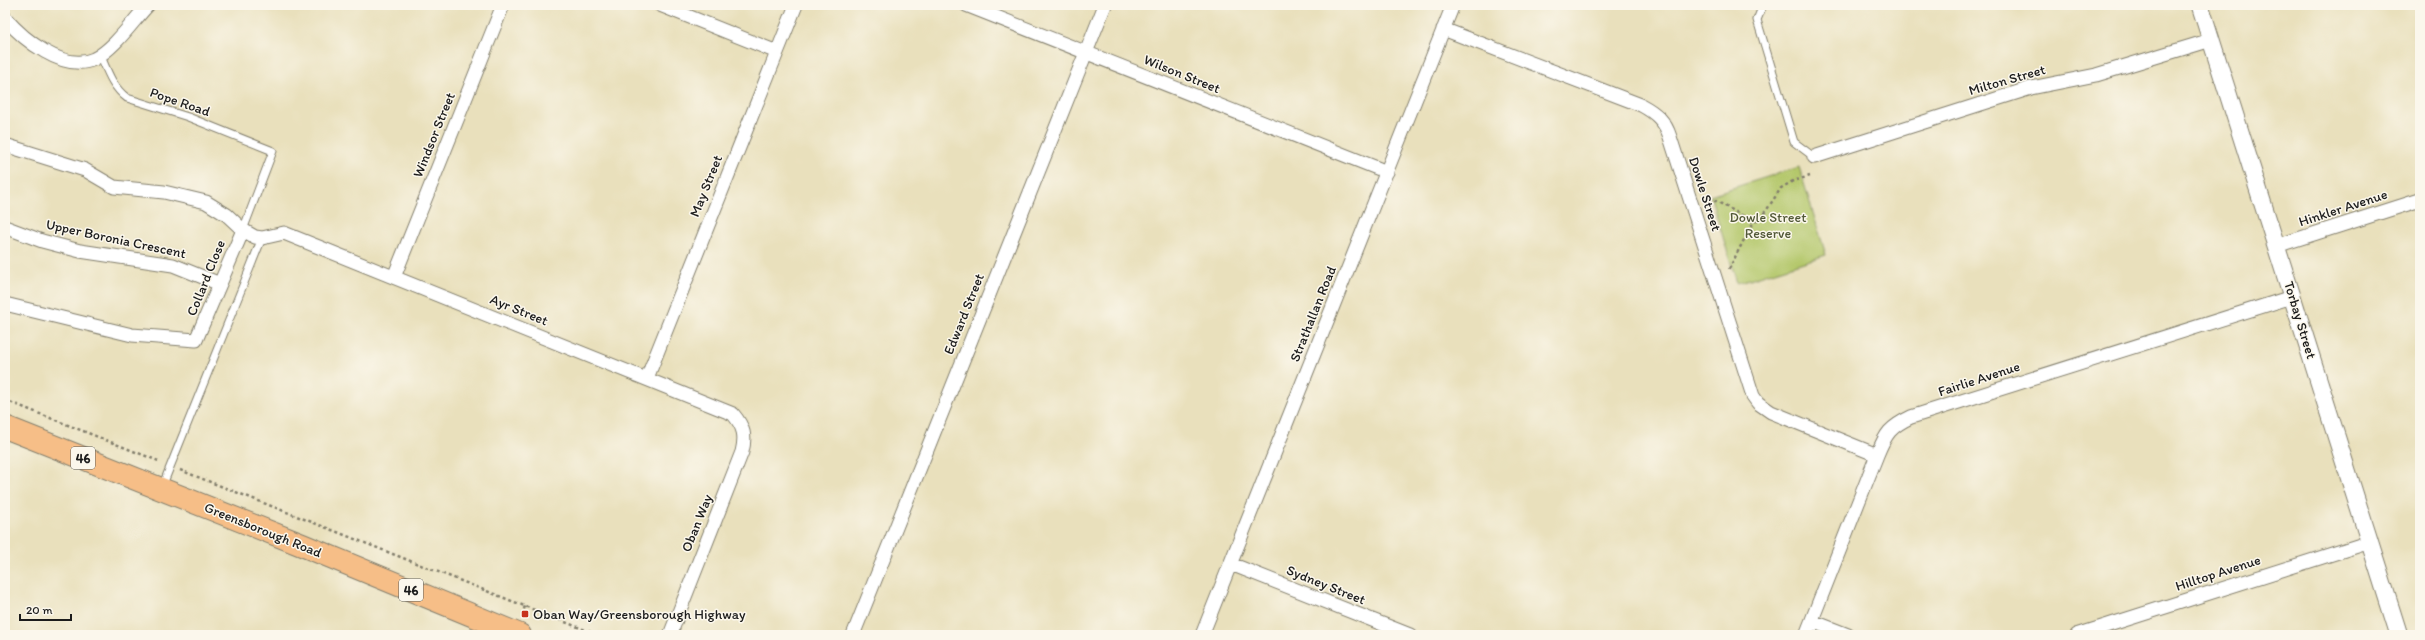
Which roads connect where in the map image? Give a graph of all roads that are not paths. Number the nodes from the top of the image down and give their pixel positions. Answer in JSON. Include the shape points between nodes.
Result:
{"nodes":[{"id":1,"x":148,"y":5,"type":"edge"},
{"id":2,"x":503,"y":5,"type":"edge"},
{"id":3,"x":660,"y":5,"type":"edge"},
{"id":4,"x":796,"y":5,"type":"edge"},
{"id":5,"x":966,"y":5,"type":"edge"},
{"id":6,"x":1105,"y":5,"type":"edge"},
{"id":7,"x":1453,"y":5,"type":"edge"},
{"id":8,"x":1763,"y":5,"type":"edge"},
{"id":9,"x":2200,"y":5,"type":"edge"},
{"id":10,"x":5,"y":18,"type":"edge"},
{"id":11,"x":1444,"y":28,"type":"junction"},
{"id":12,"x":2210,"y":40,"type":"junction"},
{"id":13,"x":776,"y":52,"type":"junction"},
{"id":14,"x":1086,"y":53,"type":"junction"},
{"id":15,"x":100,"y":54,"type":"junction"},
{"id":16,"x":5,"y":145,"type":"edge"},
{"id":17,"x":273,"y":151,"type":"joint"},
{"id":18,"x":1814,"y":156,"type":"joint"},
{"id":19,"x":1386,"y":172,"type":"junction"},
{"id":20,"x":2420,"y":200,"type":"edge"},
{"id":21,"x":5,"y":227,"type":"edge"},
{"id":22,"x":243,"y":230,"type":"junction"},
{"id":23,"x":262,"y":238,"type":"junction"},
{"id":24,"x":2276,"y":246,"type":"junction"},
{"id":25,"x":394,"y":277,"type":"junction"},
{"id":26,"x":220,"y":284,"type":"junction"},
{"id":27,"x":2292,"y":297,"type":"junction"},
{"id":28,"x":5,"y":304,"type":"edge"},
{"id":29,"x":647,"y":378,"type":"junction"},
{"id":30,"x":740,"y":422,"type":"joint"},
{"id":31,"x":5,"y":427,"type":"edge"},
{"id":32,"x":1877,"y":455,"type":"junction"},
{"id":33,"x":161,"y":489,"type":"junction"},
{"id":34,"x":2370,"y":542,"type":"junction"},
{"id":35,"x":1231,"y":564,"type":"junction"},
{"id":36,"x":1812,"y":621,"type":"junction"},
{"id":37,"x":520,"y":635,"type":"edge"},
{"id":38,"x":670,"y":635,"type":"edge"},
{"id":39,"x":853,"y":635,"type":"edge"},
{"id":40,"x":1202,"y":635,"type":"edge"},
{"id":41,"x":1410,"y":635,"type":"edge"},
{"id":42,"x":1806,"y":635,"type":"edge"},
{"id":43,"x":1848,"y":635,"type":"edge"},
{"id":44,"x":2077,"y":635,"type":"edge"},
{"id":45,"x":2399,"y":635,"type":"edge"}],
"edges":[{"from":1,"to":15,"type":"street","via":[[108,49]]},
{"from":2,"to":25,"type":"street","name":"Windsor Street"},
{"from":3,"to":13,"type":"street"},
{"from":4,"to":13,"type":"street","name":"May Street"},
{"from":5,"to":14,"type":"street","name":"Wilson Street"},
{"from":6,"to":14,"type":"street","name":"Edward Street"},
{"from":7,"to":11,"type":"street","name":"Strathallan Road"},
{"from":8,"to":18,"type":"lane","via":[[1757,20],[1794,142]]},
{"from":9,"to":12,"type":"street","name":"Torbay Street"},
{"from":10,"to":15,"type":"street","via":[[33,46],[60,58],[77,62],[93,59]]},
{"from":11,"to":19,"type":"street","name":"Strathallan Road"},
{"from":11,"to":32,"type":"street","name":"Dowle Street","via":[[1641,105],[1657,115],[1667,127],[1753,396],[1771,412]]},
{"from":12,"to":18,"type":"street","name":"Milton Street","via":[[2096,75],[2031,88]]},
{"from":12,"to":24,"type":"street","name":"Torbay Street"},
{"from":13,"to":29,"type":"street","name":"May Street"},
{"from":14,"to":19,"type":"street","name":"Wilson Street"},
{"from":14,"to":39,"type":"street","name":"Edward Street"},
{"from":15,"to":17,"type":"lane","name":"Pope Road","via":[[111,79],[120,93],[127,98],[188,117]]},
{"from":16,"to":22,"type":"street","via":[[80,168],[114,187],[169,193],[206,202],[227,215]]},
{"from":17,"to":22,"type":"lane","name":"Collard Close"},
{"from":19,"to":35,"type":"street","name":"Strathallan Road"},
{"from":20,"to":24,"type":"street","name":"Hinkler Avenue"},
{"from":21,"to":26,"type":"street","name":"Upper Boronia Crescent","via":[[65,248],[172,265]]},
{"from":22,"to":23,"type":"street","name":"Collard Close"},
{"from":22,"to":26,"type":"street","name":"Collard Close"},
{"from":23,"to":25,"type":"street","name":"Ayr Street","via":[[284,233]]},
{"from":23,"to":33,"type":"lane"},
{"from":24,"to":27,"type":"street","name":"Torbay Street"},
{"from":25,"to":29,"type":"street","name":"Ayr Street"},
{"from":26,"to":28,"type":"street","name":"Collard Close","via":[[198,338],[188,340],[138,336],[67,321]]},
{"from":27,"to":32,"type":"street","name":"Fairlie Avenue","via":[[1911,417],[1889,431]]},
{"from":27,"to":34,"type":"street","name":"Torbay Street"},
{"from":29,"to":30,"type":"street","name":"Ayr Street","via":[[724,410]]},
{"from":30,"to":38,"type":"street","name":"Oban Way","via":[[745,434],[742,452]]},
{"from":31,"to":33,"type":"highway","name":"Greensborough Road","number":"46"},
{"from":32,"to":36,"type":"street","name":"Fairlie Avenue"},
{"from":33,"to":37,"type":"highway","name":"Greensborough Road","number":"46"},
{"from":34,"to":44,"type":"street","name":"Hilltop Avenue"},
{"from":34,"to":45,"type":"street","name":"Torbay Street"},
{"from":35,"to":40,"type":"street","name":"Strathallan Road"},
{"from":35,"to":41,"type":"street","name":"Sydney Street"},
{"from":36,"to":42,"type":"street","name":"Fairlie Avenue"},
{"from":36,"to":43,"type":"street"}]}
